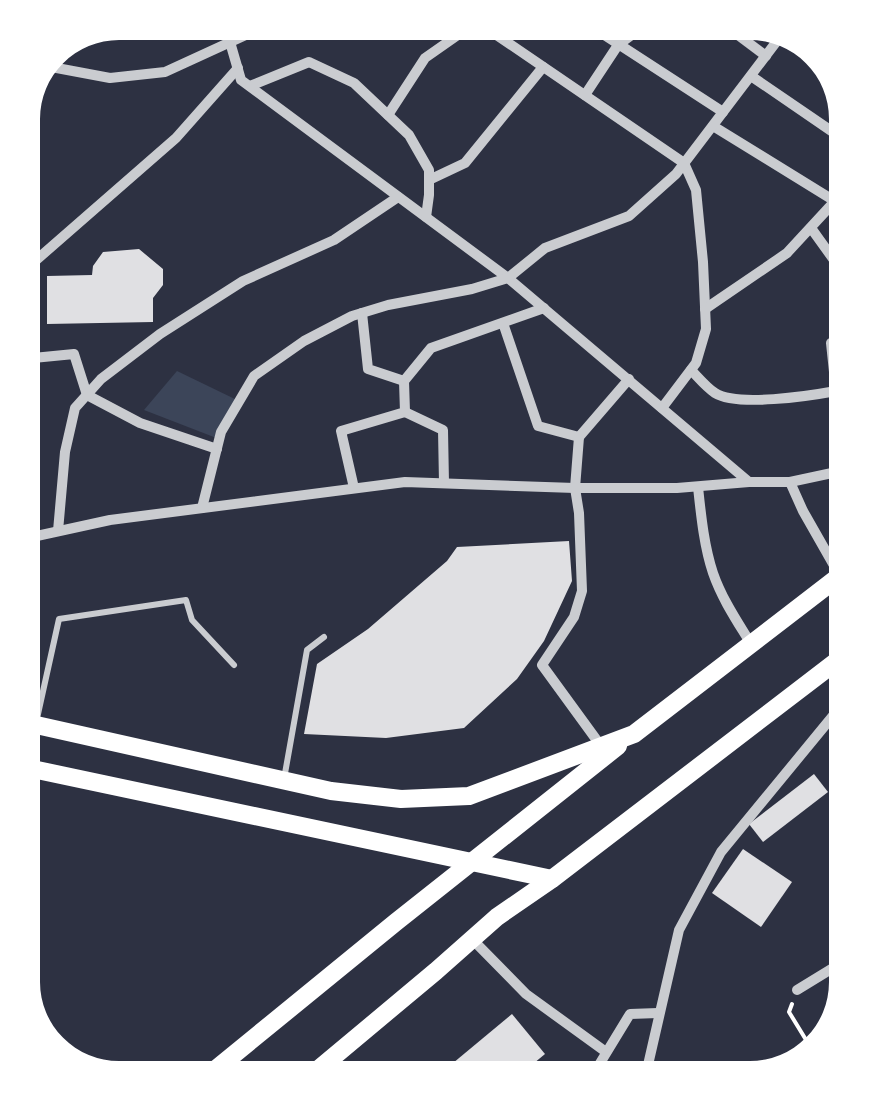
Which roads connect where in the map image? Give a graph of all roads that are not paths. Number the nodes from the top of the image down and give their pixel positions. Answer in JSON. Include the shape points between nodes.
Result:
{"nodes":[{"id":1,"x":234,"y":40,"type":"edge"},
{"id":2,"x":451,"y":40,"type":"edge"},
{"id":3,"x":504,"y":40,"type":"edge"},
{"id":4,"x":611,"y":40,"type":"edge"},
{"id":5,"x":625,"y":40,"type":"edge"},
{"id":6,"x":745,"y":40,"type":"edge"},
{"id":7,"x":230,"y":42,"type":"junction"},
{"id":8,"x":774,"y":44,"type":"edge"},
{"id":9,"x":618,"y":45,"type":"junction"},
{"id":10,"x":766,"y":56,"type":"junction"},
{"id":11,"x":543,"y":66,"type":"junction"},
{"id":12,"x":59,"y":68,"type":"edge"},
{"id":13,"x":238,"y":68,"type":"junction"},
{"id":14,"x":750,"y":76,"type":"junction"},
{"id":15,"x":250,"y":86,"type":"junction"},
{"id":16,"x":585,"y":95,"type":"junction"},
{"id":17,"x":723,"y":112,"type":"junction"},
{"id":18,"x":388,"y":115,"type":"junction"},
{"id":19,"x":713,"y":126,"type":"junction"},
{"id":20,"x":829,"y":129,"type":"edge"},
{"id":21,"x":684,"y":163,"type":"junction"},
{"id":22,"x":429,"y":180,"type":"junction"},
{"id":23,"x":398,"y":197,"type":"junction"},
{"id":24,"x":829,"y":198,"type":"edge"},
{"id":25,"x":829,"y":208,"type":"edge"},
{"id":26,"x":426,"y":218,"type":"junction"},
{"id":27,"x":811,"y":228,"type":"junction"},
{"id":28,"x":829,"y":253,"type":"edge"},
{"id":29,"x":40,"y":257,"type":"edge"},
{"id":30,"x":508,"y":278,"type":"junction"},
{"id":31,"x":544,"y":308,"type":"junction"},
{"id":32,"x":705,"y":310,"type":"junction"},
{"id":33,"x":362,"y":313,"type":"junction"},
{"id":34,"x":503,"y":323,"type":"junction"},
{"id":35,"x":40,"y":357,"type":"edge"},
{"id":36,"x":691,"y":370,"type":"junction"},
{"id":37,"x":629,"y":378,"type":"junction"},
{"id":38,"x":404,"y":381,"type":"junction"},
{"id":39,"x":829,"y":392,"type":"edge"},
{"id":40,"x":87,"y":395,"type":"junction"},
{"id":41,"x":662,"y":408,"type":"junction"},
{"id":42,"x":405,"y":412,"type":"junction"},
{"id":43,"x":579,"y":437,"type":"junction"},
{"id":44,"x":217,"y":449,"type":"junction"},
{"id":45,"x":829,"y":474,"type":"edge"},
{"id":46,"x":748,"y":482,"type":"junction"},
{"id":47,"x":790,"y":482,"type":"junction"},
{"id":48,"x":444,"y":483,"type":"junction"},
{"id":49,"x":698,"y":487,"type":"junction"},
{"id":50,"x":354,"y":488,"type":"junction"},
{"id":51,"x":575,"y":488,"type":"junction"},
{"id":52,"x":202,"y":508,"type":"junction"},
{"id":53,"x":58,"y":531,"type":"junction"},
{"id":54,"x":40,"y":535,"type":"edge"},
{"id":55,"x":829,"y":552,"type":"edge"},
{"id":56,"x":829,"y":584,"type":"edge"},
{"id":57,"x":324,"y":637,"type":"dead end"},
{"id":58,"x":750,"y":644,"type":"junction"},
{"id":59,"x":234,"y":665,"type":"dead end"},
{"id":60,"x":829,"y":667,"type":"edge"},
{"id":61,"x":40,"y":685,"type":"edge"},
{"id":62,"x":829,"y":721,"type":"edge"},
{"id":63,"x":40,"y":725,"type":"edge"},
{"id":64,"x":634,"y":734,"type":"junction"},
{"id":65,"x":601,"y":746,"type":"junction"},
{"id":66,"x":40,"y":771,"type":"edge"},
{"id":67,"x":284,"y":780,"type":"junction"},
{"id":68,"x":473,"y":863,"type":"junction"},
{"id":69,"x":552,"y":879,"type":"junction"},
{"id":70,"x":472,"y":939,"type":"junction"},
{"id":71,"x":829,"y":970,"type":"edge"},
{"id":72,"x":797,"y":990,"type":"road end"},
{"id":73,"x":658,"y":1013,"type":"junction"},
{"id":74,"x":606,"y":1052,"type":"junction"},
{"id":75,"x":226,"y":1061,"type":"edge"},
{"id":76,"x":328,"y":1061,"type":"edge"},
{"id":77,"x":601,"y":1061,"type":"edge"},
{"id":78,"x":648,"y":1061,"type":"edge"}],
"edges":[{"from":1,"to":7,"type":"street"},
{"from":2,"to":18,"type":"street","via":[[425,58]]},
{"from":3,"to":11,"type":"street"},
{"from":4,"to":9,"type":"street"},
{"from":5,"to":9,"type":"street"},
{"from":6,"to":10,"type":"street"},
{"from":7,"to":12,"type":"street","via":[[165,72],[110,78]]},
{"from":7,"to":13,"type":"street"},
{"from":8,"to":10,"type":"street"},
{"from":9,"to":16,"type":"street"},
{"from":9,"to":17,"type":"street"},
{"from":10,"to":14,"type":"street"},
{"from":11,"to":16,"type":"street"},
{"from":11,"to":22,"type":"street","via":[[465,163]]},
{"from":13,"to":15,"type":"street"},
{"from":13,"to":29,"type":"street","via":[[176,138]]},
{"from":14,"to":17,"type":"street"},
{"from":14,"to":20,"type":"street"},
{"from":15,"to":18,"type":"street","via":[[308,62],[354,83]]},
{"from":15,"to":23,"type":"street"},
{"from":16,"to":21,"type":"street"},
{"from":17,"to":19,"type":"street"},
{"from":18,"to":22,"type":"street","via":[[409,136]]},
{"from":19,"to":21,"type":"street"},
{"from":19,"to":24,"type":"street"},
{"from":21,"to":30,"type":"street","via":[[629,216],[545,248]]},
{"from":21,"to":32,"type":"street","via":[[696,190]]},
{"from":22,"to":26,"type":"street"},
{"from":23,"to":26,"type":"street"},
{"from":23,"to":40,"type":"street","via":[[334,240],[243,281],[160,334]]},
{"from":25,"to":27,"type":"street"},
{"from":26,"to":30,"type":"street"},
{"from":27,"to":28,"type":"street"},
{"from":27,"to":32,"type":"street","via":[[787,254]]},
{"from":30,"to":31,"type":"street"},
{"from":30,"to":33,"type":"street"},
{"from":31,"to":34,"type":"street"},
{"from":31,"to":37,"type":"street"},
{"from":32,"to":36,"type":"street","via":[[706,330]]},
{"from":33,"to":38,"type":"street","via":[[368,369]]},
{"from":33,"to":44,"type":"street","via":[[304,341],[254,376]]},
{"from":34,"to":38,"type":"street","via":[[431,348]]},
{"from":34,"to":43,"type":"street","via":[[538,426]]},
{"from":35,"to":40,"type":"street","via":[[74,354]]},
{"from":36,"to":39,"type":"street","via":[[716,394],[734,398]]},
{"from":36,"to":41,"type":"street"},
{"from":37,"to":41,"type":"street"},
{"from":37,"to":43,"type":"street"},
{"from":38,"to":42,"type":"street"},
{"from":40,"to":44,"type":"street","via":[[140,423]]},
{"from":40,"to":53,"type":"street","via":[[76,408],[65,452]]},
{"from":41,"to":46,"type":"street"},
{"from":42,"to":48,"type":"street","via":[[443,430]]},
{"from":42,"to":50,"type":"street","via":[[341,431]]},
{"from":43,"to":51,"type":"street"},
{"from":44,"to":52,"type":"street"},
{"from":45,"to":47,"type":"street"},
{"from":46,"to":47,"type":"street"},
{"from":46,"to":49,"type":"street"},
{"from":47,"to":55,"type":"street"},
{"from":48,"to":50,"type":"street"},
{"from":48,"to":51,"type":"street"},
{"from":49,"to":51,"type":"street"},
{"from":49,"to":58,"type":"street","via":[[713,572]]},
{"from":50,"to":52,"type":"street"},
{"from":51,"to":65,"type":"street","via":[[582,590],[574,617],[542,665]]},
{"from":52,"to":53,"type":"street"},
{"from":53,"to":54,"type":"street"},
{"from":56,"to":58,"type":"main road"},
{"from":57,"to":67,"type":"lane","via":[[307,650]]},
{"from":58,"to":64,"type":"main road"},
{"from":59,"to":61,"type":"lane","via":[[192,620],[186,600],[59,619]]},
{"from":60,"to":69,"type":"main road"},
{"from":62,"to":73,"type":"street","via":[[721,852],[679,930]]},
{"from":63,"to":67,"type":"main road"},
{"from":64,"to":65,"type":"main road"},
{"from":64,"to":68,"type":"main road"},
{"from":65,"to":67,"type":"main road","via":[[469,796],[373,797]]},
{"from":66,"to":68,"type":"main road"},
{"from":68,"to":69,"type":"main road"},
{"from":68,"to":75,"type":"main road"},
{"from":69,"to":70,"type":"main road"},
{"from":70,"to":74,"type":"street","via":[[526,994]]},
{"from":70,"to":76,"type":"main road"},
{"from":71,"to":72,"type":"street"},
{"from":73,"to":74,"type":"street","via":[[630,1014]]},
{"from":73,"to":78,"type":"street"},
{"from":74,"to":77,"type":"street"}]}
